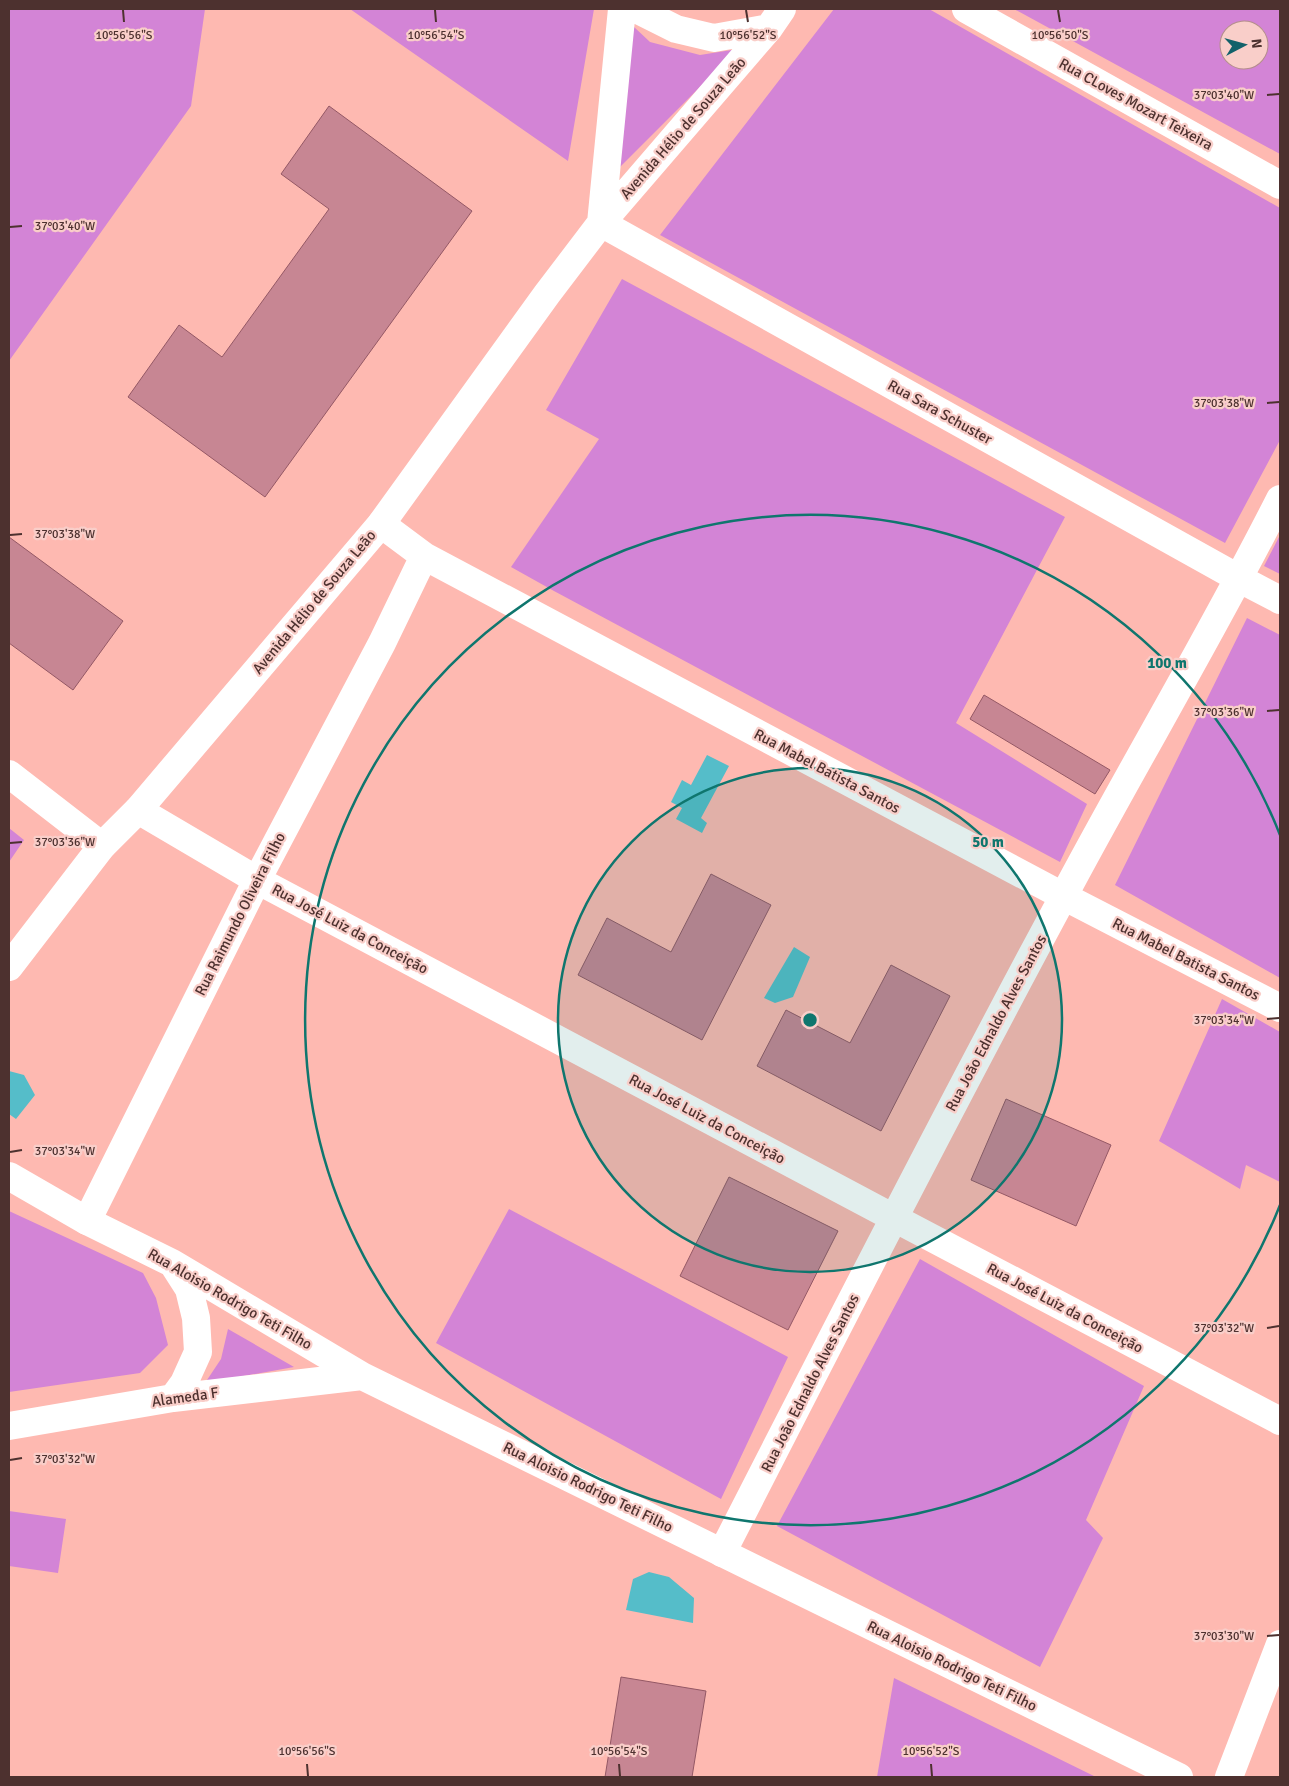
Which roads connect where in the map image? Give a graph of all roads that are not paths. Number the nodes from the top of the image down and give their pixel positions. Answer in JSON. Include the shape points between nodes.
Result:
{"nodes":[{"id":1,"x":622,"y":9,"type":"edge"},
{"id":2,"x":636,"y":9,"type":"edge"},
{"id":3,"x":966,"y":9,"type":"edge"},
{"id":4,"x":776,"y":18,"type":"edge"},
{"id":5,"x":1280,"y":184,"type":"edge"},
{"id":6,"x":601,"y":223,"type":"junction"},
{"id":7,"x":1280,"y":499,"type":"edge"},
{"id":8,"x":381,"y":524,"type":"junction"},
{"id":9,"x":424,"y":556,"type":"junction"},
{"id":10,"x":1240,"y":579,"type":"junction"},
{"id":11,"x":1280,"y":600,"type":"edge"},
{"id":12,"x":9,"y":774,"type":"edge"},
{"id":13,"x":138,"y":810,"type":"junction"},
{"id":14,"x":102,"y":846,"type":"junction"},
{"id":15,"x":257,"y":880,"type":"junction"},
{"id":16,"x":1063,"y":896,"type":"junction"},
{"id":17,"x":9,"y":966,"type":"edge"},
{"id":18,"x":1280,"y":1008,"type":"edge"},
{"id":19,"x":9,"y":1176,"type":"edge"},
{"id":20,"x":894,"y":1218,"type":"junction"},
{"id":21,"x":87,"y":1221,"type":"junction"},
{"id":22,"x":172,"y":1263,"type":"junction"},
{"id":23,"x":362,"y":1376,"type":"junction"},
{"id":24,"x":173,"y":1398,"type":"junction"},
{"id":25,"x":1280,"y":1421,"type":"edge"},
{"id":26,"x":9,"y":1426,"type":"edge"},
{"id":27,"x":722,"y":1553,"type":"junction"},
{"id":28,"x":1280,"y":1644,"type":"edge"},
{"id":29,"x":1178,"y":1777,"type":"edge"},
{"id":30,"x":1228,"y":1777,"type":"edge"}],
"edges":[{"from":1,"to":6,"type":"street","name":"Avenida Hélio de Souza Leão"},
{"from":2,"to":4,"type":"street","via":[[676,29],[714,38]]},
{"from":3,"to":5,"type":"street","name":"Rua CLoves Mozart Teixeira"},
{"from":4,"to":6,"type":"street","name":"Avenida Hélio de Souza Leão"},
{"from":6,"to":8,"type":"street","name":"Avenida Hélio de Souza Leão"},
{"from":6,"to":10,"type":"street","name":"Rua Sara Schuster"},
{"from":7,"to":10,"type":"street","name":"Rua João Ednaldo Alves Santos"},
{"from":8,"to":9,"type":"street","name":"Rua Mabel Batista Santos"},
{"from":8,"to":13,"type":"street","name":"Avenida Hélio de Souza Leão"},
{"from":9,"to":15,"type":"street","name":"Rua Raimundo Oliveira Filho","via":[[382,643]]},
{"from":9,"to":16,"type":"street","name":"Rua Mabel Batista Santos"},
{"from":10,"to":11,"type":"street","name":"Rua Sara Schuster"},
{"from":10,"to":16,"type":"street","name":"Rua João Ednaldo Alves Santos"},
{"from":12,"to":14,"type":"street"},
{"from":13,"to":14,"type":"street","name":"Avenida Hélio de Souza Leão"},
{"from":13,"to":15,"type":"street","name":"Rua José Luiz da Conceição"},
{"from":14,"to":17,"type":"street","name":"Avenida Hélio de Souza Leão"},
{"from":15,"to":20,"type":"street","name":"Rua José Luiz da Conceição"},
{"from":15,"to":21,"type":"street","name":"Rua Raimundo Oliveira Filho"},
{"from":16,"to":18,"type":"street","name":"Rua Mabel Batista Santos"},
{"from":16,"to":20,"type":"street","name":"Rua João Ednaldo Alves Santos"},
{"from":19,"to":21,"type":"street","name":"Rua Aloisio Rodrigo Teti Filho"},
{"from":20,"to":25,"type":"street","name":"Rua José Luiz da Conceição"},
{"from":20,"to":27,"type":"street","name":"Rua João Ednaldo Alves Santos"},
{"from":21,"to":22,"type":"street","name":"Rua Aloisio Rodrigo Teti Filho"},
{"from":22,"to":23,"type":"street","name":"Rua Aloisio Rodrigo Teti Filho"},
{"from":22,"to":24,"type":"street","via":[[189,1290],[196,1318],[198,1352]]},
{"from":23,"to":24,"type":"street","name":"Alameda F"},
{"from":23,"to":27,"type":"street","name":"Rua Aloisio Rodrigo Teti Filho"},
{"from":24,"to":26,"type":"street","name":"Alameda F"},
{"from":27,"to":29,"type":"street","name":"Rua Aloisio Rodrigo Teti Filho"},
{"from":28,"to":30,"type":"street"}]}
